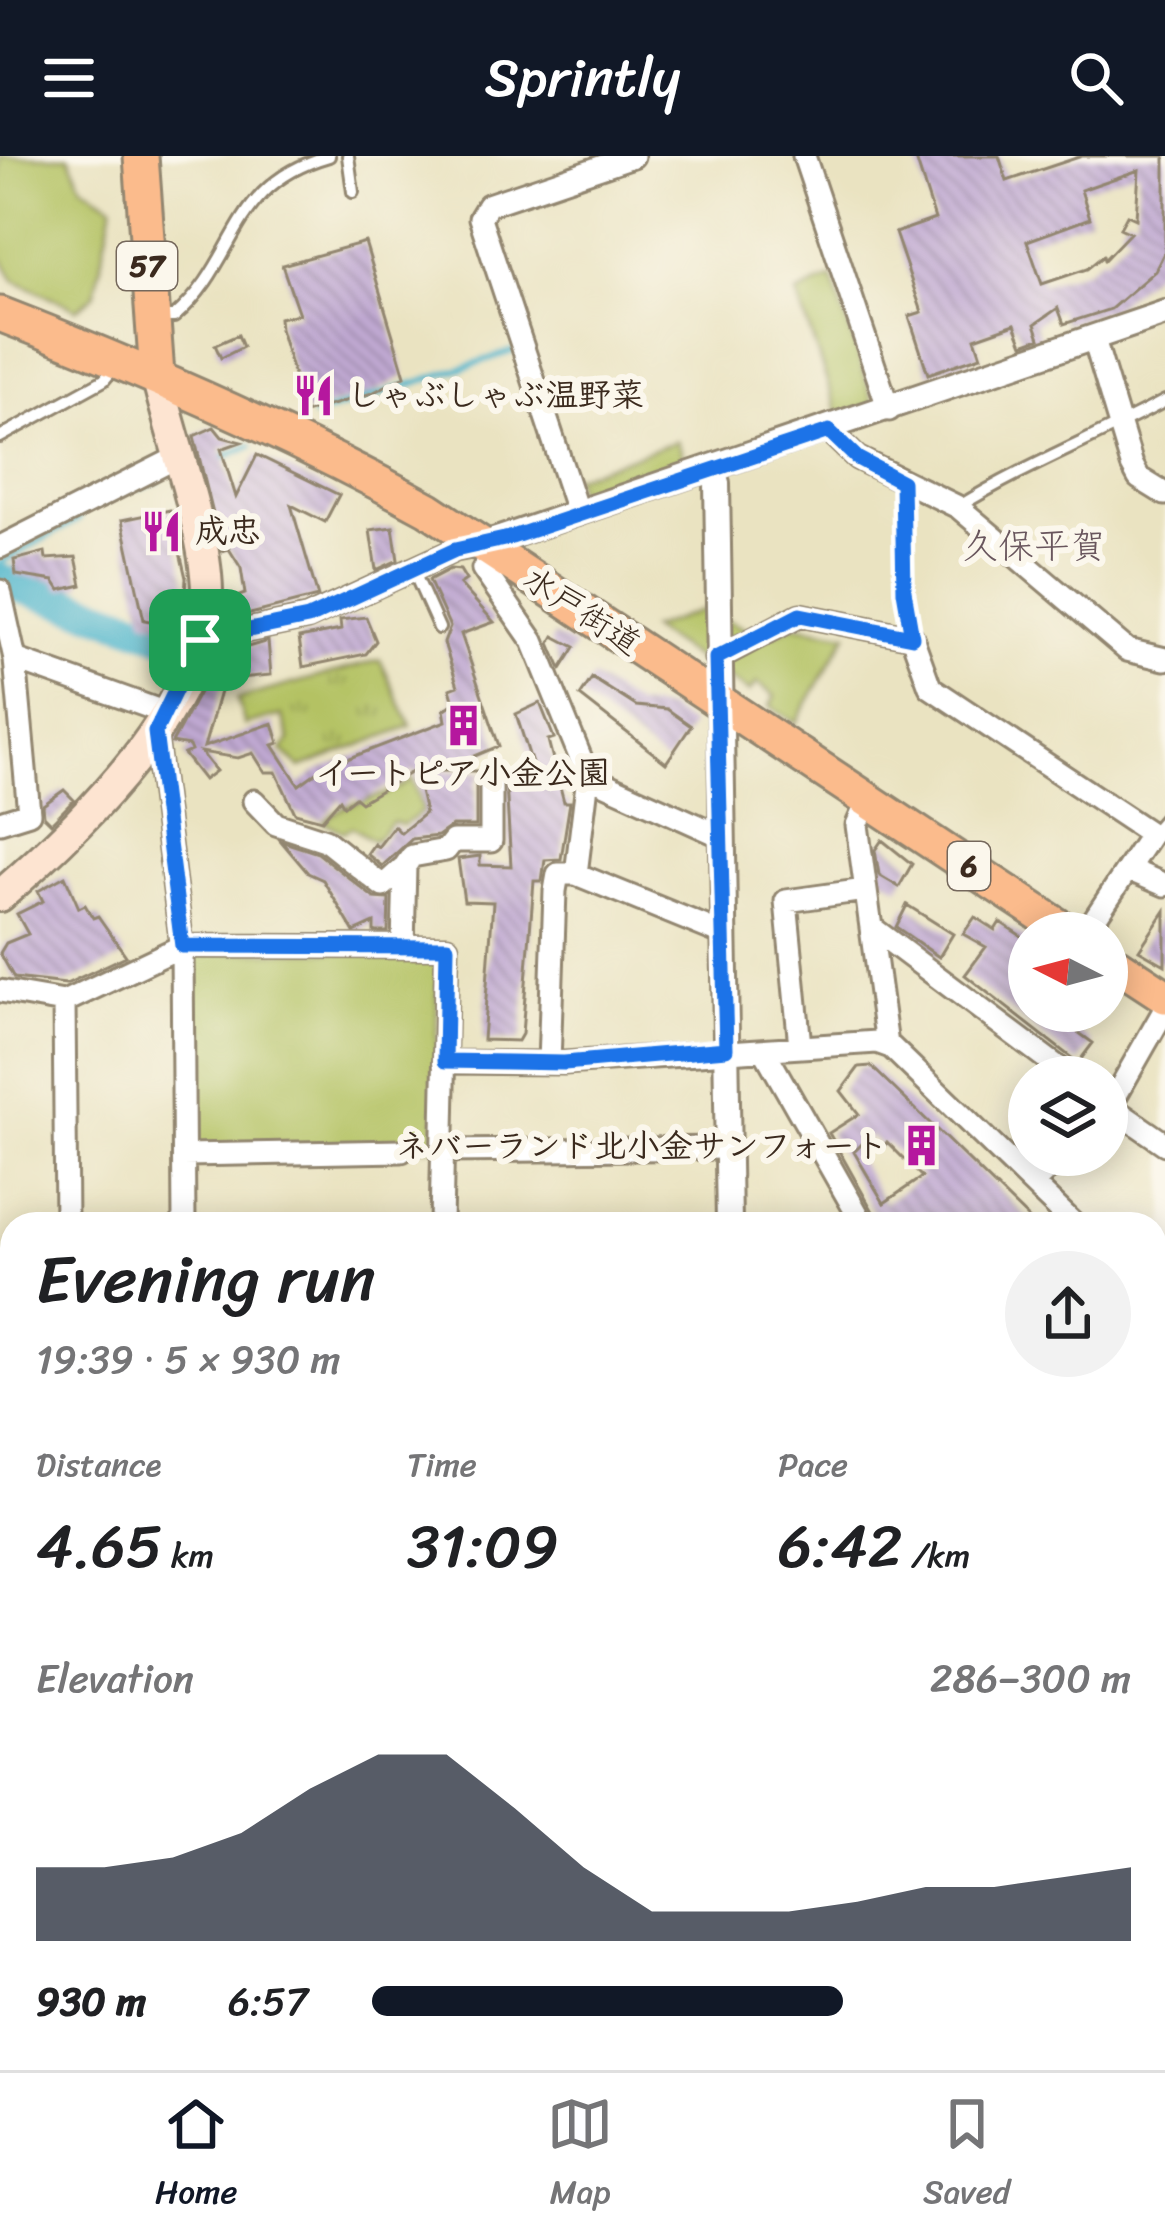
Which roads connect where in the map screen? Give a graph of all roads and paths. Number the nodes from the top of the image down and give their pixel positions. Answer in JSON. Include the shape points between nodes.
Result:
{"nodes":[{"id":1,"x":141,"y":156,"type":"edge"},
{"id":2,"x":329,"y":156,"type":"edge"},
{"id":3,"x":347,"y":156,"type":"edge"},
{"id":4,"x":633,"y":156,"type":"edge"},
{"id":5,"x":804,"y":156,"type":"edge"},
{"id":6,"x":353,"y":191,"type":"dead end"},
{"id":7,"x":0,"y":314,"type":"edge"},
{"id":8,"x":1165,"y":314,"type":"edge"},
{"id":9,"x":149,"y":317,"type":"junction"},
{"id":10,"x":1094,"y":339,"type":"junction"},
{"id":11,"x":120,"y":361,"type":"junction"},
{"id":12,"x":157,"y":375,"type":"junction"},
{"id":13,"x":1165,"y":401,"type":"edge"},
{"id":14,"x":889,"y":410,"type":"junction"},
{"id":15,"x":1121,"y":426,"type":"junction"},
{"id":16,"x":829,"y":431,"type":"junction"},
{"id":17,"x":0,"y":437,"type":"edge"},
{"id":18,"x":176,"y":458,"type":"junction"},
{"id":19,"x":712,"y":469,"type":"junction"},
{"id":20,"x":902,"y":482,"type":"junction"},
{"id":21,"x":1165,"y":494,"type":"edge"},
{"id":22,"x":958,"y":507,"type":"junction"},
{"id":23,"x":578,"y":514,"type":"junction"},
{"id":24,"x":0,"y":548,"type":"edge"},
{"id":25,"x":488,"y":549,"type":"junction"},
{"id":26,"x":413,"y":570,"type":"junction"},
{"id":27,"x":0,"y":591,"type":"edge"},
{"id":28,"x":439,"y":628,"type":"dead end"},
{"id":29,"x":912,"y":637,"type":"junction"},
{"id":30,"x":200,"y":640,"type":"junction"},
{"id":31,"x":716,"y":658,"type":"junction"},
{"id":32,"x":15,"y":659,"type":"junction"},
{"id":33,"x":1165,"y":659,"type":"edge"},
{"id":34,"x":718,"y":700,"type":"junction"},
{"id":35,"x":161,"y":723,"type":"junction"},
{"id":36,"x":588,"y":776,"type":"junction"},
{"id":37,"x":491,"y":784,"type":"dead end"},
{"id":38,"x":868,"y":800,"type":"junction"},
{"id":39,"x":254,"y":801,"type":"dead end"},
{"id":40,"x":29,"y":813,"type":"junction"},
{"id":41,"x":0,"y":822,"type":"edge"},
{"id":42,"x":1158,"y":826,"type":"edge"},
{"id":43,"x":722,"y":836,"type":"junction"},
{"id":44,"x":58,"y":840,"type":"junction"},
{"id":45,"x":405,"y":866,"type":"junction"},
{"id":46,"x":1128,"y":868,"type":"junction"},
{"id":47,"x":576,"y":874,"type":"junction"},
{"id":48,"x":1165,"y":885,"type":"edge"},
{"id":49,"x":865,"y":890,"type":"junction"},
{"id":50,"x":0,"y":896,"type":"edge"},
{"id":51,"x":1038,"y":912,"type":"edge"},
{"id":52,"x":1099,"y":912,"type":"edge"},
{"id":53,"x":871,"y":927,"type":"junction"},
{"id":54,"x":723,"y":934,"type":"junction"},
{"id":55,"x":182,"y":946,"type":"junction"},
{"id":56,"x":404,"y":947,"type":"junction"},
{"id":57,"x":1128,"y":972,"type":"edge"},
{"id":58,"x":0,"y":991,"type":"edge"},
{"id":59,"x":1165,"y":996,"type":"edge"},
{"id":60,"x":64,"y":1002,"type":"junction"},
{"id":61,"x":1165,"y":1009,"type":"edge"},
{"id":62,"x":886,"y":1045,"type":"junction"},
{"id":63,"x":800,"y":1046,"type":"junction"},
{"id":64,"x":726,"y":1049,"type":"junction"},
{"id":65,"x":764,"y":1050,"type":"junction"},
{"id":66,"x":1043,"y":1056,"type":"edge"},
{"id":67,"x":445,"y":1061,"type":"junction"},
{"id":68,"x":549,"y":1063,"type":"junction"},
{"id":69,"x":1128,"y":1073,"type":"edge"},
{"id":70,"x":1128,"y":1120,"type":"edge"},
{"id":71,"x":1165,"y":1144,"type":"edge"},
{"id":72,"x":728,"y":1148,"type":"junction"},
{"id":73,"x":443,"y":1150,"type":"junction"},
{"id":74,"x":402,"y":1151,"type":"dead end"},
{"id":75,"x":184,"y":1155,"type":"junction"},
{"id":76,"x":1041,"y":1176,"type":"edge"},
{"id":77,"x":1033,"y":1184,"type":"junction"},
{"id":78,"x":66,"y":1212,"type":"edge"},
{"id":79,"x":184,"y":1212,"type":"edge"},
{"id":80,"x":441,"y":1212,"type":"edge"},
{"id":81,"x":729,"y":1212,"type":"edge"},
{"id":82,"x":855,"y":1212,"type":"edge"},
{"id":83,"x":1062,"y":1212,"type":"edge"}],
"edges":[{"from":1,"to":9,"type":"main road","number":"57"},
{"from":2,"to":9,"type":"lane","via":[[267,185],[193,301],[174,317]]},
{"from":3,"to":6,"type":"lane"},
{"from":4,"to":23,"type":"street","via":[[488,205],[480,218]]},
{"from":5,"to":14,"type":"street"},
{"from":7,"to":11,"type":"main road","name":"水戸街道","number":"6"},
{"from":8,"to":10,"type":"street"},
{"from":9,"to":12,"type":"main road","number":"57"},
{"from":10,"to":14,"type":"street"},
{"from":10,"to":15,"type":"street"},
{"from":11,"to":12,"type":"main road","name":"水戸街道","number":"6"},
{"from":11,"to":17,"type":"lane","via":[[104,380]]},
{"from":12,"to":18,"type":"main road"},
{"from":12,"to":25,"type":"main road","name":"水戸街道","number":"6","via":[[325,452]]},
{"from":13,"to":15,"type":"lane"},
{"from":14,"to":16,"type":"street"},
{"from":15,"to":21,"type":"street","via":[[1138,478]]},
{"from":15,"to":22,"type":"lane"},
{"from":16,"to":19,"type":"street"},
{"from":16,"to":20,"type":"street","via":[[857,458]]},
{"from":18,"to":24,"type":"street"},
{"from":18,"to":30,"type":"main road","via":[[207,585]]},
{"from":19,"to":23,"type":"street"},
{"from":19,"to":31,"type":"street"},
{"from":20,"to":22,"type":"street"},
{"from":20,"to":29,"type":"lane"},
{"from":22,"to":33,"type":"street","via":[[1126,650]]},
{"from":23,"to":25,"type":"street"},
{"from":25,"to":26,"type":"street"},
{"from":25,"to":34,"type":"main road","name":"水戸街道","number":"6"},
{"from":25,"to":36,"type":"street","via":[[483,569],[533,641]]},
{"from":26,"to":28,"type":"lane"},
{"from":26,"to":30,"type":"street","via":[[308,618]]},
{"from":27,"to":32,"type":"street"},
{"from":29,"to":31,"type":"street","via":[[809,610]]},
{"from":29,"to":42,"type":"street","via":[[930,687]]},
{"from":30,"to":35,"type":"main road"},
{"from":31,"to":34,"type":"street"},
{"from":32,"to":35,"type":"street"},
{"from":32,"to":40,"type":"street"},
{"from":34,"to":38,"type":"main road","name":"水戸街道","number":"6"},
{"from":34,"to":43,"type":"street"},
{"from":35,"to":44,"type":"main road"},
{"from":35,"to":55,"type":"street"},
{"from":36,"to":43,"type":"street"},
{"from":36,"to":47,"type":"street"},
{"from":37,"to":45,"type":"street","via":[[491,841],[453,841]]},
{"from":38,"to":49,"type":"street","via":[[857,825]]},
{"from":38,"to":51,"type":"main road","name":"水戸街道","number":"6"},
{"from":39,"to":45,"type":"street","via":[[276,824],[325,840],[383,886]]},
{"from":40,"to":41,"type":"street"},
{"from":40,"to":44,"type":"street"},
{"from":42,"to":46,"type":"street"},
{"from":43,"to":54,"type":"street"},
{"from":44,"to":50,"type":"main road"},
{"from":45,"to":56,"type":"street"},
{"from":46,"to":48,"type":"street"},
{"from":46,"to":52,"type":"street"},
{"from":47,"to":54,"type":"street"},
{"from":47,"to":68,"type":"street","via":[[558,874],[554,891]]},
{"from":49,"to":53,"type":"street"},
{"from":49,"to":63,"type":"street","via":[[786,901]]},
{"from":53,"to":62,"type":"street"},
{"from":53,"to":66,"type":"street"},
{"from":54,"to":64,"type":"street"},
{"from":55,"to":56,"type":"street"},
{"from":55,"to":60,"type":"street"},
{"from":55,"to":75,"type":"street"},
{"from":56,"to":67,"type":"street","via":[[447,947]]},
{"from":57,"to":59,"type":"main road"},
{"from":58,"to":60,"type":"street"},
{"from":60,"to":78,"type":"street"},
{"from":61,"to":69,"type":"street"},
{"from":62,"to":63,"type":"street"},
{"from":62,"to":77,"type":"street"},
{"from":63,"to":65,"type":"street"},
{"from":64,"to":65,"type":"street"},
{"from":64,"to":68,"type":"street"},
{"from":64,"to":72,"type":"street"},
{"from":65,"to":82,"type":"street"},
{"from":67,"to":68,"type":"street"},
{"from":67,"to":73,"type":"street"},
{"from":70,"to":71,"type":"street"},
{"from":72,"to":73,"type":"street"},
{"from":72,"to":81,"type":"street"},
{"from":73,"to":80,"type":"street"},
{"from":74,"to":75,"type":"street"},
{"from":75,"to":79,"type":"street"},
{"from":76,"to":77,"type":"street"},
{"from":77,"to":83,"type":"street"}]}
